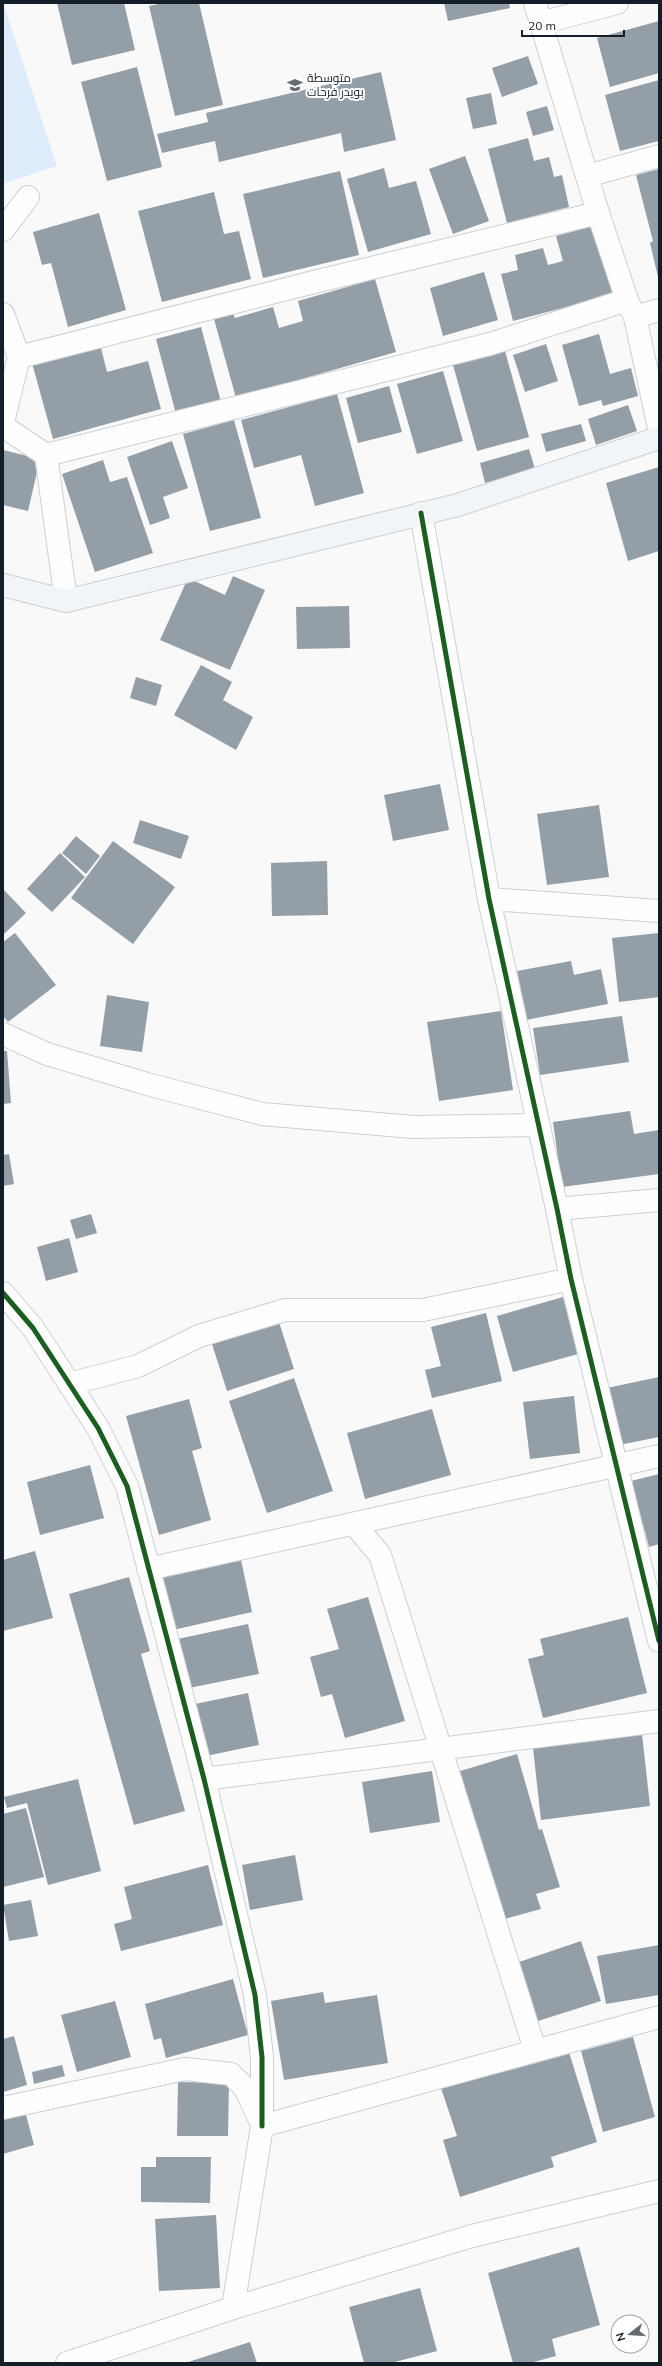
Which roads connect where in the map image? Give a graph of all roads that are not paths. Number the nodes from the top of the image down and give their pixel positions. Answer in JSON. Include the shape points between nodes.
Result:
{"nodes":[{"id":1,"x":617,"y":3,"type":"edge"},
{"id":2,"x":537,"y":13,"type":"edge"},
{"id":3,"x":659,"y":156,"type":"edge"},
{"id":4,"x":587,"y":176,"type":"junction"},
{"id":5,"x":28,"y":197,"type":"dead end"},
{"id":6,"x":598,"y":213,"type":"junction"},
{"id":7,"x":3,"y":230,"type":"edge"},
{"id":8,"x":631,"y":309,"type":"junction"},
{"id":9,"x":659,"y":310,"type":"edge"},
{"id":10,"x":3,"y":314,"type":"edge"},
{"id":11,"x":19,"y":357,"type":"junction"},
{"id":12,"x":3,"y":422,"type":"edge"},
{"id":13,"x":3,"y":426,"type":"edge"},
{"id":14,"x":659,"y":428,"type":"edge"},
{"id":15,"x":659,"y":438,"type":"edge"},
{"id":16,"x":46,"y":455,"type":"junction"},
{"id":17,"x":421,"y":513,"type":"junction"},
{"id":18,"x":3,"y":585,"type":"edge"},
{"id":19,"x":66,"y":601,"type":"junction"},
{"id":20,"x":489,"y":899,"type":"junction"},
{"id":21,"x":659,"y":911,"type":"edge"},
{"id":22,"x":3,"y":1034,"type":"edge"},
{"id":23,"x":538,"y":1125,"type":"junction"},
{"id":24,"x":659,"y":1200,"type":"edge"},
{"id":25,"x":558,"y":1209,"type":"junction"},
{"id":26,"x":571,"y":1279,"type":"junction"},
{"id":27,"x":3,"y":1293,"type":"edge"},
{"id":28,"x":69,"y":1384,"type":"junction"},
{"id":29,"x":659,"y":1456,"type":"edge"},
{"id":30,"x":617,"y":1464,"type":"junction"},
{"id":31,"x":355,"y":1525,"type":"junction"},
{"id":32,"x":148,"y":1569,"type":"junction"},
{"id":33,"x":659,"y":1641,"type":"edge"},
{"id":34,"x":659,"y":1721,"type":"edge"},
{"id":35,"x":442,"y":1750,"type":"junction"},
{"id":36,"x":204,"y":1779,"type":"junction"},
{"id":37,"x":659,"y":2017,"type":"edge"},
{"id":38,"x":535,"y":2050,"type":"junction"},
{"id":39,"x":3,"y":2108,"type":"edge"},
{"id":40,"x":262,"y":2126,"type":"junction"},
{"id":41,"x":659,"y":2191,"type":"edge"},
{"id":42,"x":233,"y":2308,"type":"junction"},
{"id":43,"x":67,"y":2363,"type":"edge"}],
"edges":[{"from":1,"to":2,"type":"street"},
{"from":2,"to":4,"type":"street"},
{"from":3,"to":4,"type":"street"},
{"from":4,"to":6,"type":"street"},
{"from":5,"to":7,"type":"street"},
{"from":6,"to":8,"type":"street"},
{"from":6,"to":11,"type":"street","via":[[310,282]]},
{"from":8,"to":9,"type":"street"},
{"from":8,"to":14,"type":"street"},
{"from":8,"to":16,"type":"street"},
{"from":10,"to":11,"type":"street"},
{"from":11,"to":12,"type":"street"},
{"from":13,"to":16,"type":"street"},
{"from":15,"to":17,"type":"street","via":[[458,505]]},
{"from":16,"to":19,"type":"street"},
{"from":17,"to":19,"type":"street"},
{"from":17,"to":20,"type":"street"},
{"from":18,"to":19,"type":"street"},
{"from":20,"to":21,"type":"street"},
{"from":20,"to":23,"type":"street"},
{"from":22,"to":23,"type":"street","via":[[47,1054],[147,1084],[262,1114],[413,1127]]},
{"from":23,"to":25,"type":"street"},
{"from":24,"to":25,"type":"street"},
{"from":25,"to":26,"type":"street"},
{"from":26,"to":28,"type":"street","via":[[423,1310],[285,1310],[199,1336],[138,1366]]},
{"from":26,"to":30,"type":"street"},
{"from":27,"to":28,"type":"street","via":[[33,1328]]},
{"from":28,"to":32,"type":"street","via":[[98,1428],[127,1486]]},
{"from":29,"to":30,"type":"street"},
{"from":30,"to":31,"type":"street"},
{"from":30,"to":33,"type":"street"},
{"from":31,"to":32,"type":"street"},
{"from":31,"to":35,"type":"street","via":[[380,1555]]},
{"from":32,"to":36,"type":"street"},
{"from":34,"to":35,"type":"street"},
{"from":35,"to":36,"type":"street"},
{"from":35,"to":38,"type":"street"},
{"from":36,"to":40,"type":"street","via":[[255,1995],[262,2057]]},
{"from":37,"to":38,"type":"street"},
{"from":38,"to":40,"type":"street"},
{"from":39,"to":40,"type":"street","via":[[185,2069],[231,2074],[245,2088]]},
{"from":40,"to":42,"type":"street"},
{"from":41,"to":42,"type":"street","via":[[472,2236]]},
{"from":42,"to":43,"type":"street"}]}
